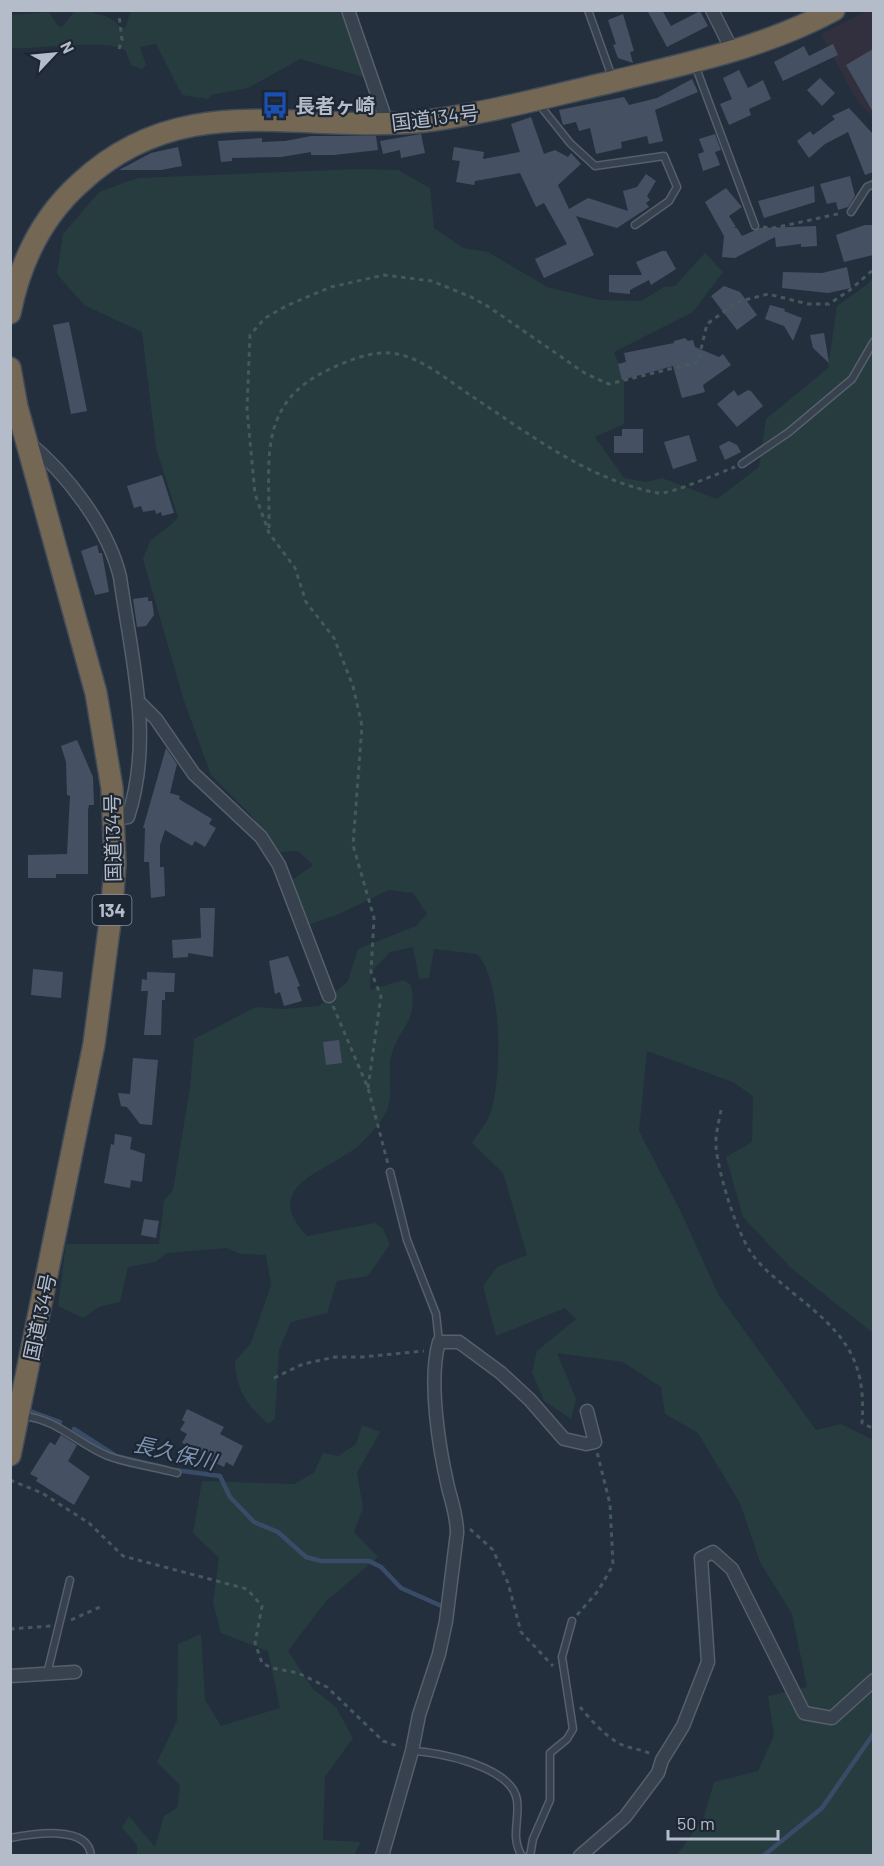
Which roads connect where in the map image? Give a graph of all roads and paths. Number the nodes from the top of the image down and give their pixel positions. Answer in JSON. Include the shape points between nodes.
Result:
{"nodes":[{"id":1,"x":348,"y":10,"type":"edge"},
{"id":2,"x":588,"y":10,"type":"edge"},
{"id":3,"x":712,"y":10,"type":"edge"},
{"id":4,"x":834,"y":10,"type":"edge"},
{"id":5,"x":119,"y":15,"type":"dead end"},
{"id":6,"x":119,"y":49,"type":"dead end"},
{"id":7,"x":733,"y":52,"type":"junction"},
{"id":8,"x":694,"y":62,"type":"junction"},
{"id":9,"x":614,"y":81,"type":"junction"},
{"id":10,"x":536,"y":100,"type":"junction"},
{"id":11,"x":387,"y":123,"type":"junction"},
{"id":12,"x":873,"y":183,"type":"edge"},
{"id":13,"x":851,"y":212,"type":"joint"},
{"id":14,"x":635,"y":225,"type":"dead end"},
{"id":15,"x":755,"y":226,"type":"joint"},
{"id":16,"x":873,"y":269,"type":"edge"},
{"id":17,"x":10,"y":313,"type":"edge"},
{"id":18,"x":873,"y":341,"type":"edge"},
{"id":19,"x":10,"y":368,"type":"edge"},
{"id":20,"x":25,"y":439,"type":"junction"},
{"id":21,"x":742,"y":464,"type":"joint"},
{"id":22,"x":269,"y":533,"type":"junction"},
{"id":23,"x":140,"y":704,"type":"junction"},
{"id":24,"x":114,"y":819,"type":"junction"},
{"id":25,"x":329,"y":996,"type":"joint"},
{"id":26,"x":368,"y":1088,"type":"junction"},
{"id":27,"x":721,"y":1110,"type":"dead end"},
{"id":28,"x":390,"y":1172,"type":"joint"},
{"id":29,"x":438,"y":1346,"type":"junction"},
{"id":30,"x":274,"y":1378,"type":"dead end"},
{"id":31,"x":587,"y":1411,"type":"dead end"},
{"id":32,"x":19,"y":1416,"type":"junction"},
{"id":33,"x":873,"y":1430,"type":"edge"},
{"id":34,"x":595,"y":1442,"type":"junction"},
{"id":35,"x":10,"y":1455,"type":"edge"},
{"id":36,"x":177,"y":1473,"type":"dead end"},
{"id":37,"x":10,"y":1480,"type":"edge"},
{"id":38,"x":457,"y":1518,"type":"junction"},
{"id":39,"x":70,"y":1580,"type":"dead end"},
{"id":40,"x":572,"y":1621,"type":"joint"},
{"id":41,"x":75,"y":1672,"type":"dead end"},
{"id":42,"x":47,"y":1675,"type":"junction"},
{"id":43,"x":10,"y":1676,"type":"edge"},
{"id":44,"x":563,"y":1676,"type":"junction"},
{"id":45,"x":873,"y":1680,"type":"edge"},
{"id":46,"x":568,"y":1691,"type":"junction"},
{"id":47,"x":412,"y":1751,"type":"junction"},
{"id":48,"x":662,"y":1760,"type":"junction"},
{"id":49,"x":10,"y":1838,"type":"edge"},
{"id":50,"x":91,"y":1856,"type":"edge"},
{"id":51,"x":382,"y":1856,"type":"edge"},
{"id":52,"x":522,"y":1856,"type":"edge"},
{"id":53,"x":530,"y":1856,"type":"edge"},
{"id":54,"x":580,"y":1856,"type":"edge"}],
"edges":[{"from":1,"to":11,"type":"street"},
{"from":2,"to":9,"type":"lane"},
{"from":3,"to":7,"type":"street"},
{"from":4,"to":7,"type":"highway","name":"国道134号"},
{"from":5,"to":6,"type":"path"},
{"from":7,"to":8,"type":"highway","name":"国道134号"},
{"from":8,"to":9,"type":"highway","name":"国道134号"},
{"from":8,"to":15,"type":"lane"},
{"from":9,"to":10,"type":"highway","name":"国道134号"},
{"from":10,"to":11,"type":"highway","name":"国道134号","via":[[462,116]]},
{"from":10,"to":14,"type":"lane","via":[[570,143],[596,166],[664,156],[677,187],[669,201]]},
{"from":11,"to":17,"type":"highway","name":"国道134号","via":[[198,123],[170,129],[125,150],[86,177],[43,225],[23,263]]},
{"from":12,"to":13,"type":"lane"},
{"from":13,"to":15,"type":"path","via":[[774,228]]},
{"from":16,"to":22,"type":"path","via":[[829,304],[808,304],[768,294],[737,302],[708,324],[698,362],[609,384],[586,374],[489,307],[432,281],[384,275],[331,287],[288,305],[265,318],[250,334],[249,439],[255,494]]},
{"from":18,"to":21,"type":"lane","via":[[852,379],[789,432]]},
{"from":19,"to":20,"type":"highway","name":"国道134号","number":"134"},
{"from":20,"to":23,"type":"street","via":[[53,464],[105,534],[115,557]]},
{"from":20,"to":24,"type":"highway","name":"国道134号","number":"134","via":[[96,693],[107,743]]},
{"from":21,"to":22,"type":"path","via":[[661,493],[602,476],[544,444],[419,361],[390,353],[349,360],[309,378],[284,403],[270,437]]},
{"from":22,"to":26,"type":"path","via":[[295,568],[306,602],[334,638],[353,686],[362,726],[353,845],[374,918],[371,972],[381,996]]},
{"from":23,"to":24,"type":"street","via":[[134,798],[128,817]]},
{"from":23,"to":25,"type":"street","via":[[156,719],[195,774],[261,837],[279,864]]},
{"from":24,"to":32,"type":"highway","name":"国道134号","number":"134","via":[[112,907],[94,1044]]},
{"from":25,"to":26,"type":"path"},
{"from":26,"to":28,"type":"path"},
{"from":27,"to":33,"type":"path","via":[[716,1145],[724,1185],[750,1251],[835,1330],[858,1365],[864,1396],[862,1423]]},
{"from":28,"to":29,"type":"lane","via":[[406,1240],[436,1314]]},
{"from":29,"to":30,"type":"path","via":[[335,1357],[303,1364]]},
{"from":29,"to":34,"type":"street","via":[[459,1342],[501,1373],[564,1439]]},
{"from":29,"to":38,"type":"street","via":[[435,1381],[439,1429]]},
{"from":31,"to":34,"type":"street"},
{"from":32,"to":35,"type":"highway","name":"国道134号","number":"134"},
{"from":32,"to":36,"type":"lane","via":[[66,1430],[107,1455]]},
{"from":34,"to":40,"type":"path","via":[[610,1504],[613,1565],[598,1591]]},
{"from":37,"to":47,"type":"path","via":[[42,1493],[82,1518],[123,1556],[247,1589],[262,1606],[255,1643],[262,1663],[298,1673],[327,1687],[383,1741]]},
{"from":38,"to":44,"type":"path","via":[[493,1550],[508,1583],[521,1632]]},
{"from":38,"to":47,"type":"street","via":[[446,1621],[418,1715]]},
{"from":39,"to":42,"type":"lane"},
{"from":40,"to":44,"type":"lane","via":[[562,1657]]},
{"from":41,"to":42,"type":"street"},
{"from":42,"to":43,"type":"street"},
{"from":44,"to":46,"type":"lane"},
{"from":45,"to":48,"type":"street","via":[[832,1718],[804,1713],[732,1569],[713,1552],[701,1558],[708,1662],[683,1726]]},
{"from":46,"to":48,"type":"path","via":[[589,1718],[620,1744],[644,1749]]},
{"from":46,"to":53,"type":"lane","via":[[573,1729],[550,1753],[550,1800]]},
{"from":47,"to":51,"type":"street"},
{"from":47,"to":52,"type":"lane","via":[[459,1758],[490,1770],[509,1785],[517,1799],[515,1838]]},
{"from":48,"to":54,"type":"street","via":[[658,1773],[625,1817]]},
{"from":49,"to":50,"type":"lane","via":[[40,1833],[73,1835],[84,1841]]}]}
